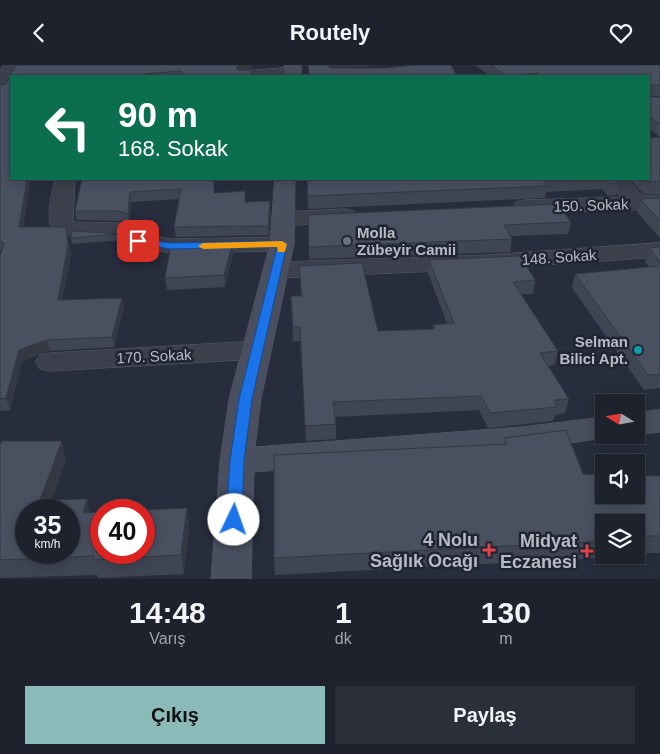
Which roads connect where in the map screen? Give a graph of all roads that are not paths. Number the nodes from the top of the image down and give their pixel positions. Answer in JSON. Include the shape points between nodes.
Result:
{"nodes":[{"id":1,"x":12,"y":65,"type":"edge"},
{"id":2,"x":293,"y":71,"type":"edge"},
{"id":3,"x":255,"y":75,"type":"edge"},
{"id":4,"x":0,"y":87,"type":"edge"},
{"id":5,"x":65,"y":180,"type":"edge"},
{"id":6,"x":284,"y":180,"type":"edge"},
{"id":7,"x":617,"y":180,"type":"edge"},
{"id":8,"x":660,"y":202,"type":"edge"},
{"id":9,"x":638,"y":204,"type":"junction"},
{"id":10,"x":505,"y":208,"type":"edge"},
{"id":11,"x":370,"y":215,"type":"edge"},
{"id":12,"x":281,"y":245,"type":"junction"},
{"id":13,"x":660,"y":250,"type":"edge"},
{"id":14,"x":258,"y":350,"type":"junction"},
{"id":15,"x":50,"y":361,"type":"dead end"},
{"id":16,"x":660,"y":421,"type":"edge"},
{"id":17,"x":645,"y":423,"type":"edge"},
{"id":18,"x":595,"y":429,"type":"edge"},
{"id":19,"x":237,"y":461,"type":"junction"},
{"id":20,"x":231,"y":579,"type":"edge"}],
"edges":[{"from":1,"to":4,"type":"street"},
{"from":2,"to":3,"type":"street"},
{"from":5,"to":12,"type":"street","via":[[62,229],[121,230],[132,234],[138,241],[170,246]]},
{"from":6,"to":12,"type":"street"},
{"from":7,"to":9,"type":"street"},
{"from":8,"to":9,"type":"street","name":"150. Sokak"},
{"from":9,"to":10,"type":"street","name":"150. Sokak"},
{"from":11,"to":12,"type":"street"},
{"from":12,"to":13,"type":"street","name":"148. Sokak","via":[[487,262]]},
{"from":12,"to":14,"type":"street"},
{"from":14,"to":15,"type":"street","name":"170. Sokak"},
{"from":14,"to":19,"type":"street","via":[[245,399]]},
{"from":16,"to":17,"type":"street"},
{"from":18,"to":19,"type":"street","via":[[521,439]]},
{"from":19,"to":20,"type":"street"}]}
